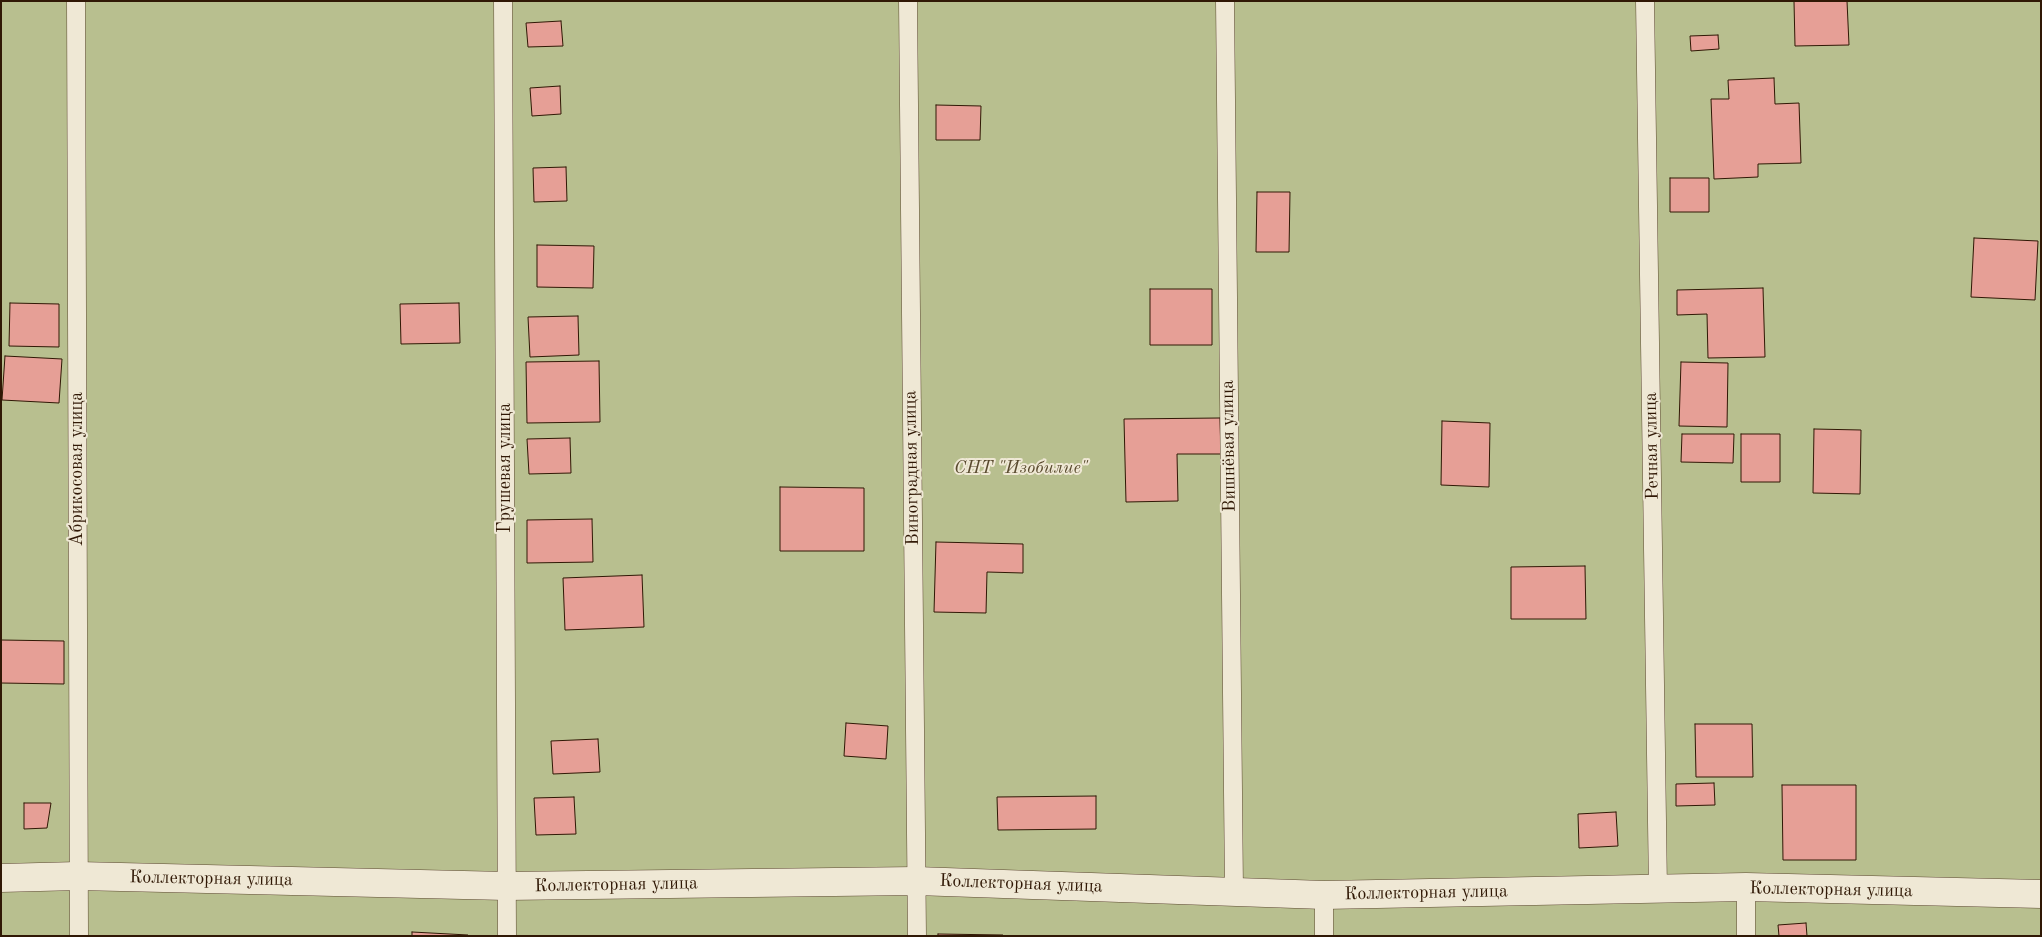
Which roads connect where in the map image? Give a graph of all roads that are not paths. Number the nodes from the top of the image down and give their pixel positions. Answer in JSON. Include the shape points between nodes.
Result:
{"nodes":[{"id":1,"x":76,"y":1,"type":"edge"},
{"id":2,"x":503,"y":1,"type":"edge"},
{"id":3,"x":908,"y":1,"type":"edge"},
{"id":4,"x":1225,"y":1,"type":"edge"},
{"id":5,"x":1645,"y":1,"type":"edge"},
{"id":6,"x":78,"y":876,"type":"junction"},
{"id":7,"x":1,"y":878,"type":"edge"},
{"id":8,"x":916,"y":881,"type":"junction"},
{"id":9,"x":506,"y":886,"type":"junction"},
{"id":10,"x":1746,"y":888,"type":"junction"},
{"id":11,"x":1234,"y":890,"type":"junction"},
{"id":12,"x":1658,"y":890,"type":"junction"},
{"id":13,"x":2041,"y":894,"type":"edge"},
{"id":14,"x":1324,"y":895,"type":"junction"},
{"id":15,"x":79,"y":936,"type":"edge"},
{"id":16,"x":507,"y":936,"type":"edge"},
{"id":17,"x":917,"y":936,"type":"edge"},
{"id":18,"x":1324,"y":936,"type":"edge"},
{"id":19,"x":1746,"y":936,"type":"edge"}],
"edges":[{"from":1,"to":6,"type":"lane","name":"Абрикосовая улица"},
{"from":2,"to":9,"type":"lane","name":"Грушевая улица"},
{"from":3,"to":8,"type":"lane","name":"Виноградная улица"},
{"from":4,"to":11,"type":"lane","name":"Вишнёвая улица"},
{"from":5,"to":12,"type":"lane","name":"Речная улица"},
{"from":6,"to":7,"type":"street","name":"Коллекторная улица"},
{"from":6,"to":9,"type":"street","name":"Коллекторная улица"},
{"from":6,"to":15,"type":"lane","name":"Абрикосовая улица"},
{"from":8,"to":9,"type":"street","name":"Коллекторная улица"},
{"from":8,"to":11,"type":"street","name":"Коллекторная улица"},
{"from":8,"to":17,"type":"lane","name":"Виноградная улица"},
{"from":9,"to":16,"type":"lane","name":"Грушевая улица"},
{"from":10,"to":12,"type":"street","name":"Коллекторная улица"},
{"from":10,"to":13,"type":"street","name":"Коллекторная улица"},
{"from":10,"to":19,"type":"lane"},
{"from":11,"to":14,"type":"street","name":"Коллекторная улица"},
{"from":12,"to":14,"type":"street","name":"Коллекторная улица"},
{"from":14,"to":18,"type":"lane"}]}
